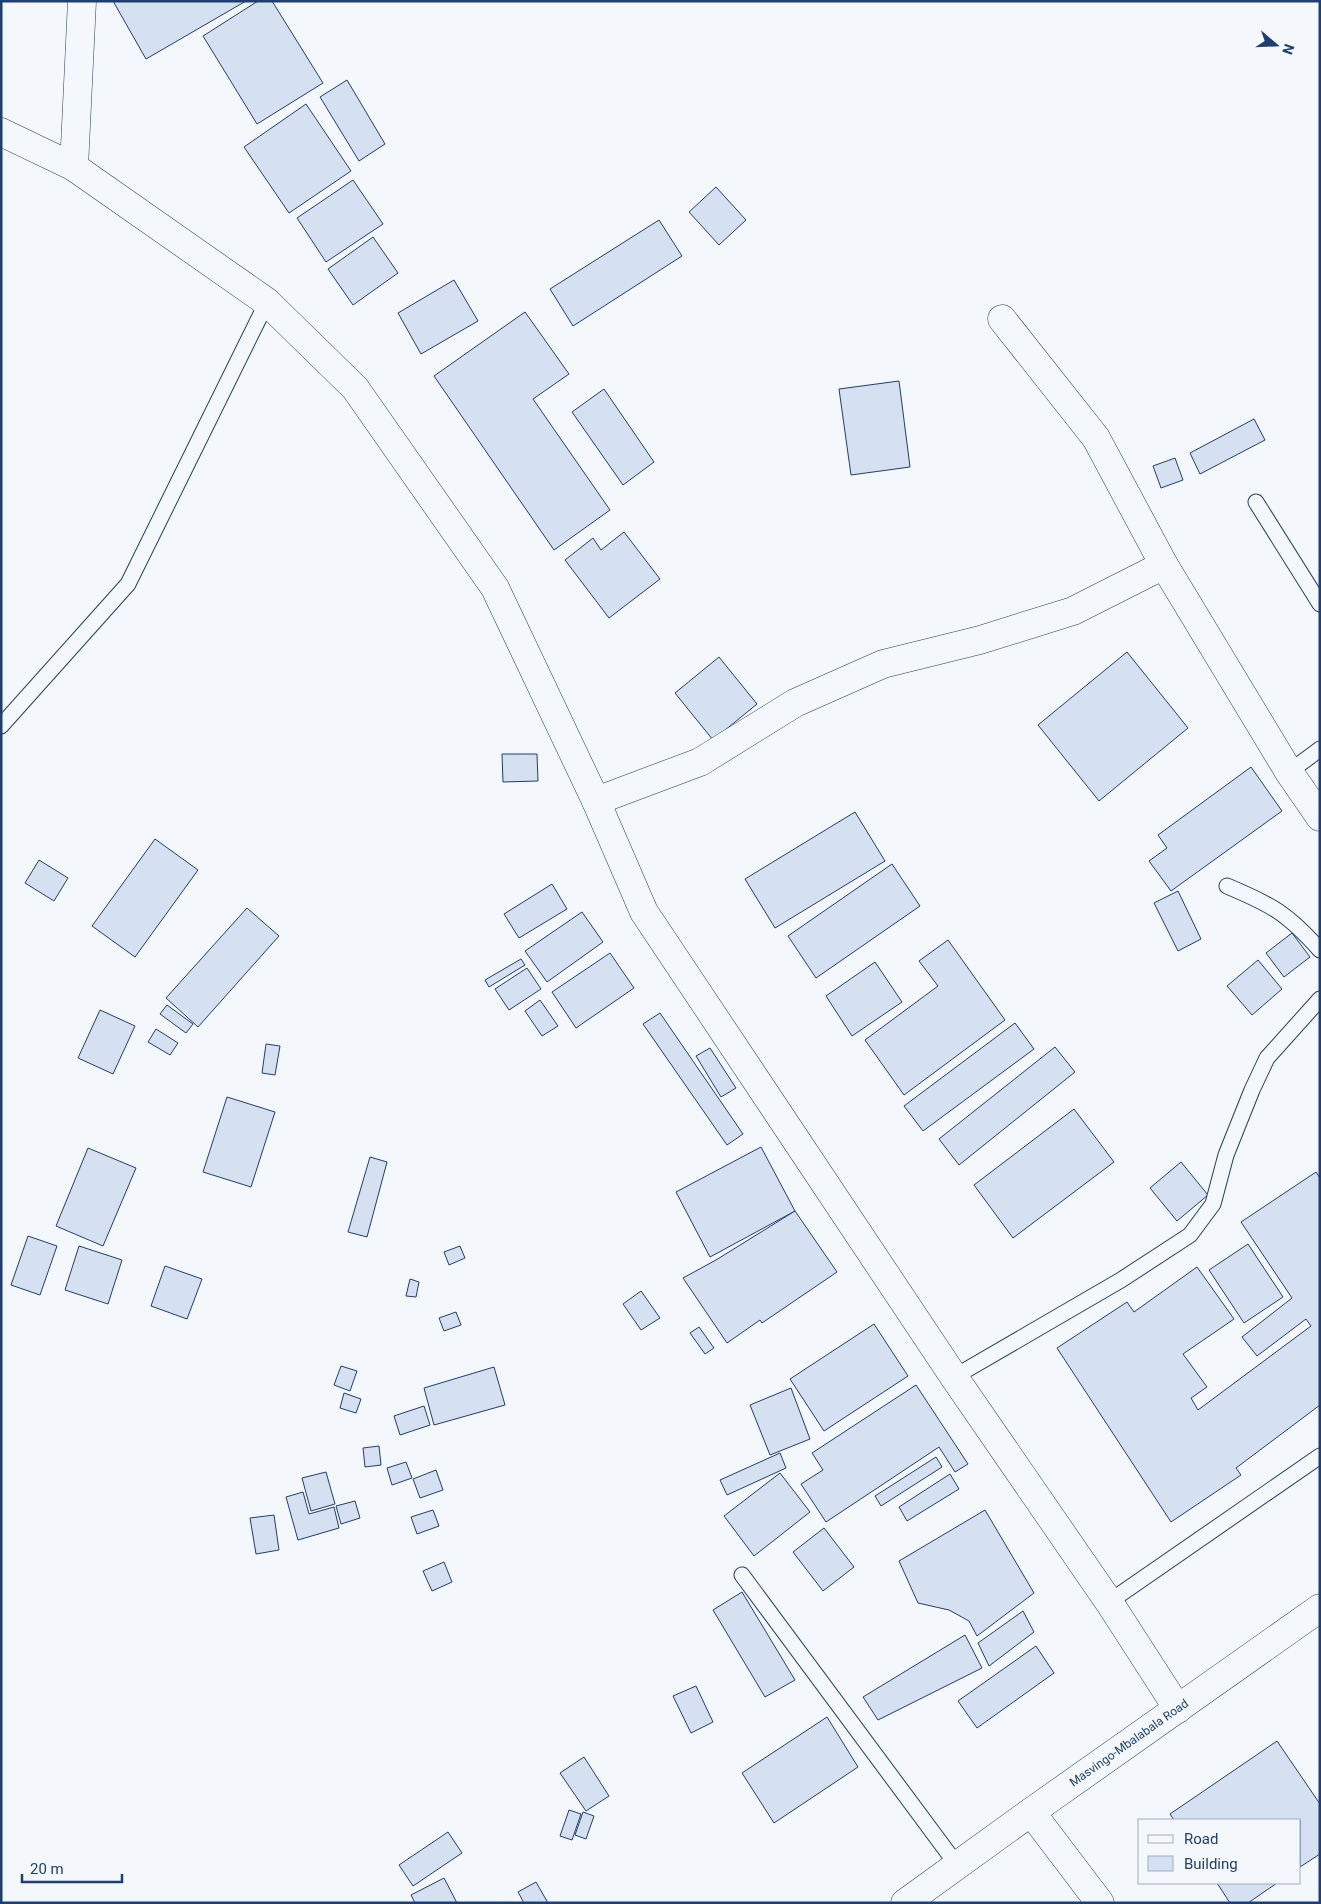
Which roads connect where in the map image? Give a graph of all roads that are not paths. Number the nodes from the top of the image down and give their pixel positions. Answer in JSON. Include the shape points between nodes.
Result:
{"nodes":[{"id":1,"x":82,"y":1,"type":"edge"},
{"id":2,"x":1,"y":132,"type":"edge"},
{"id":3,"x":74,"y":168,"type":"junction"},
{"id":4,"x":267,"y":302,"type":"junction"},
{"id":5,"x":1002,"y":319,"type":"dead end"},
{"id":6,"x":1256,"y":502,"type":"dead end"},
{"id":7,"x":1164,"y":565,"type":"junction"},
{"id":8,"x":1320,"y":604,"type":"edge"},
{"id":9,"x":1,"y":726,"type":"edge"},
{"id":10,"x":1320,"y":749,"type":"edge"},
{"id":11,"x":1289,"y":772,"type":"junction"},
{"id":12,"x":596,"y":801,"type":"junction"},
{"id":13,"x":1320,"y":817,"type":"edge"},
{"id":14,"x":1227,"y":886,"type":"dead end"},
{"id":15,"x":1320,"y":950,"type":"edge"},
{"id":16,"x":1320,"y":999,"type":"edge"},
{"id":17,"x":954,"y":1377,"type":"junction"},
{"id":18,"x":1320,"y":1456,"type":"edge"},
{"id":19,"x":742,"y":1575,"type":"dead end"},
{"id":20,"x":1109,"y":1602,"type":"junction"},
{"id":21,"x":1320,"y":1608,"type":"edge"},
{"id":22,"x":1178,"y":1709,"type":"junction"},
{"id":23,"x":1031,"y":1812,"type":"junction"},
{"id":24,"x":957,"y":1865,"type":"junction"},
{"id":25,"x":905,"y":1903,"type":"edge"},
{"id":26,"x":1100,"y":1903,"type":"edge"}],
"edges":[{"from":1,"to":3,"type":"main road"},
{"from":2,"to":3,"type":"main road"},
{"from":3,"to":4,"type":"main road"},
{"from":4,"to":9,"type":"lane","via":[[128,584]]},
{"from":4,"to":12,"type":"main road","via":[[355,388],[495,588]]},
{"from":5,"to":7,"type":"main road","via":[[1096,438]]},
{"from":6,"to":8,"type":"lane"},
{"from":7,"to":11,"type":"main road"},
{"from":7,"to":12,"type":"main road","via":[[1073,611],[980,640],[883,664],[795,703],[700,762]]},
{"from":10,"to":11,"type":"lane"},
{"from":11,"to":13,"type":"main road"},
{"from":12,"to":17,"type":"main road","via":[[644,912]]},
{"from":14,"to":15,"type":"lane","via":[[1269,904],[1297,924]]},
{"from":16,"to":17,"type":"lane","via":[[1267,1058],[1226,1155],[1213,1204],[1190,1235],[1121,1280]]},
{"from":17,"to":20,"type":"main road"},
{"from":18,"to":20,"type":"lane"},
{"from":19,"to":24,"type":"lane"},
{"from":20,"to":22,"type":"main road"},
{"from":21,"to":22,"type":"main road","name":"Masvingo-Mbalabala Road"},
{"from":22,"to":23,"type":"main road","name":"Masvingo-Mbalabala Road"},
{"from":23,"to":24,"type":"main road","name":"Masvingo-Mbalabala Road"},
{"from":23,"to":26,"type":"main road"},
{"from":24,"to":25,"type":"main road","name":"Masvingo-Mbalabala Road"}]}
